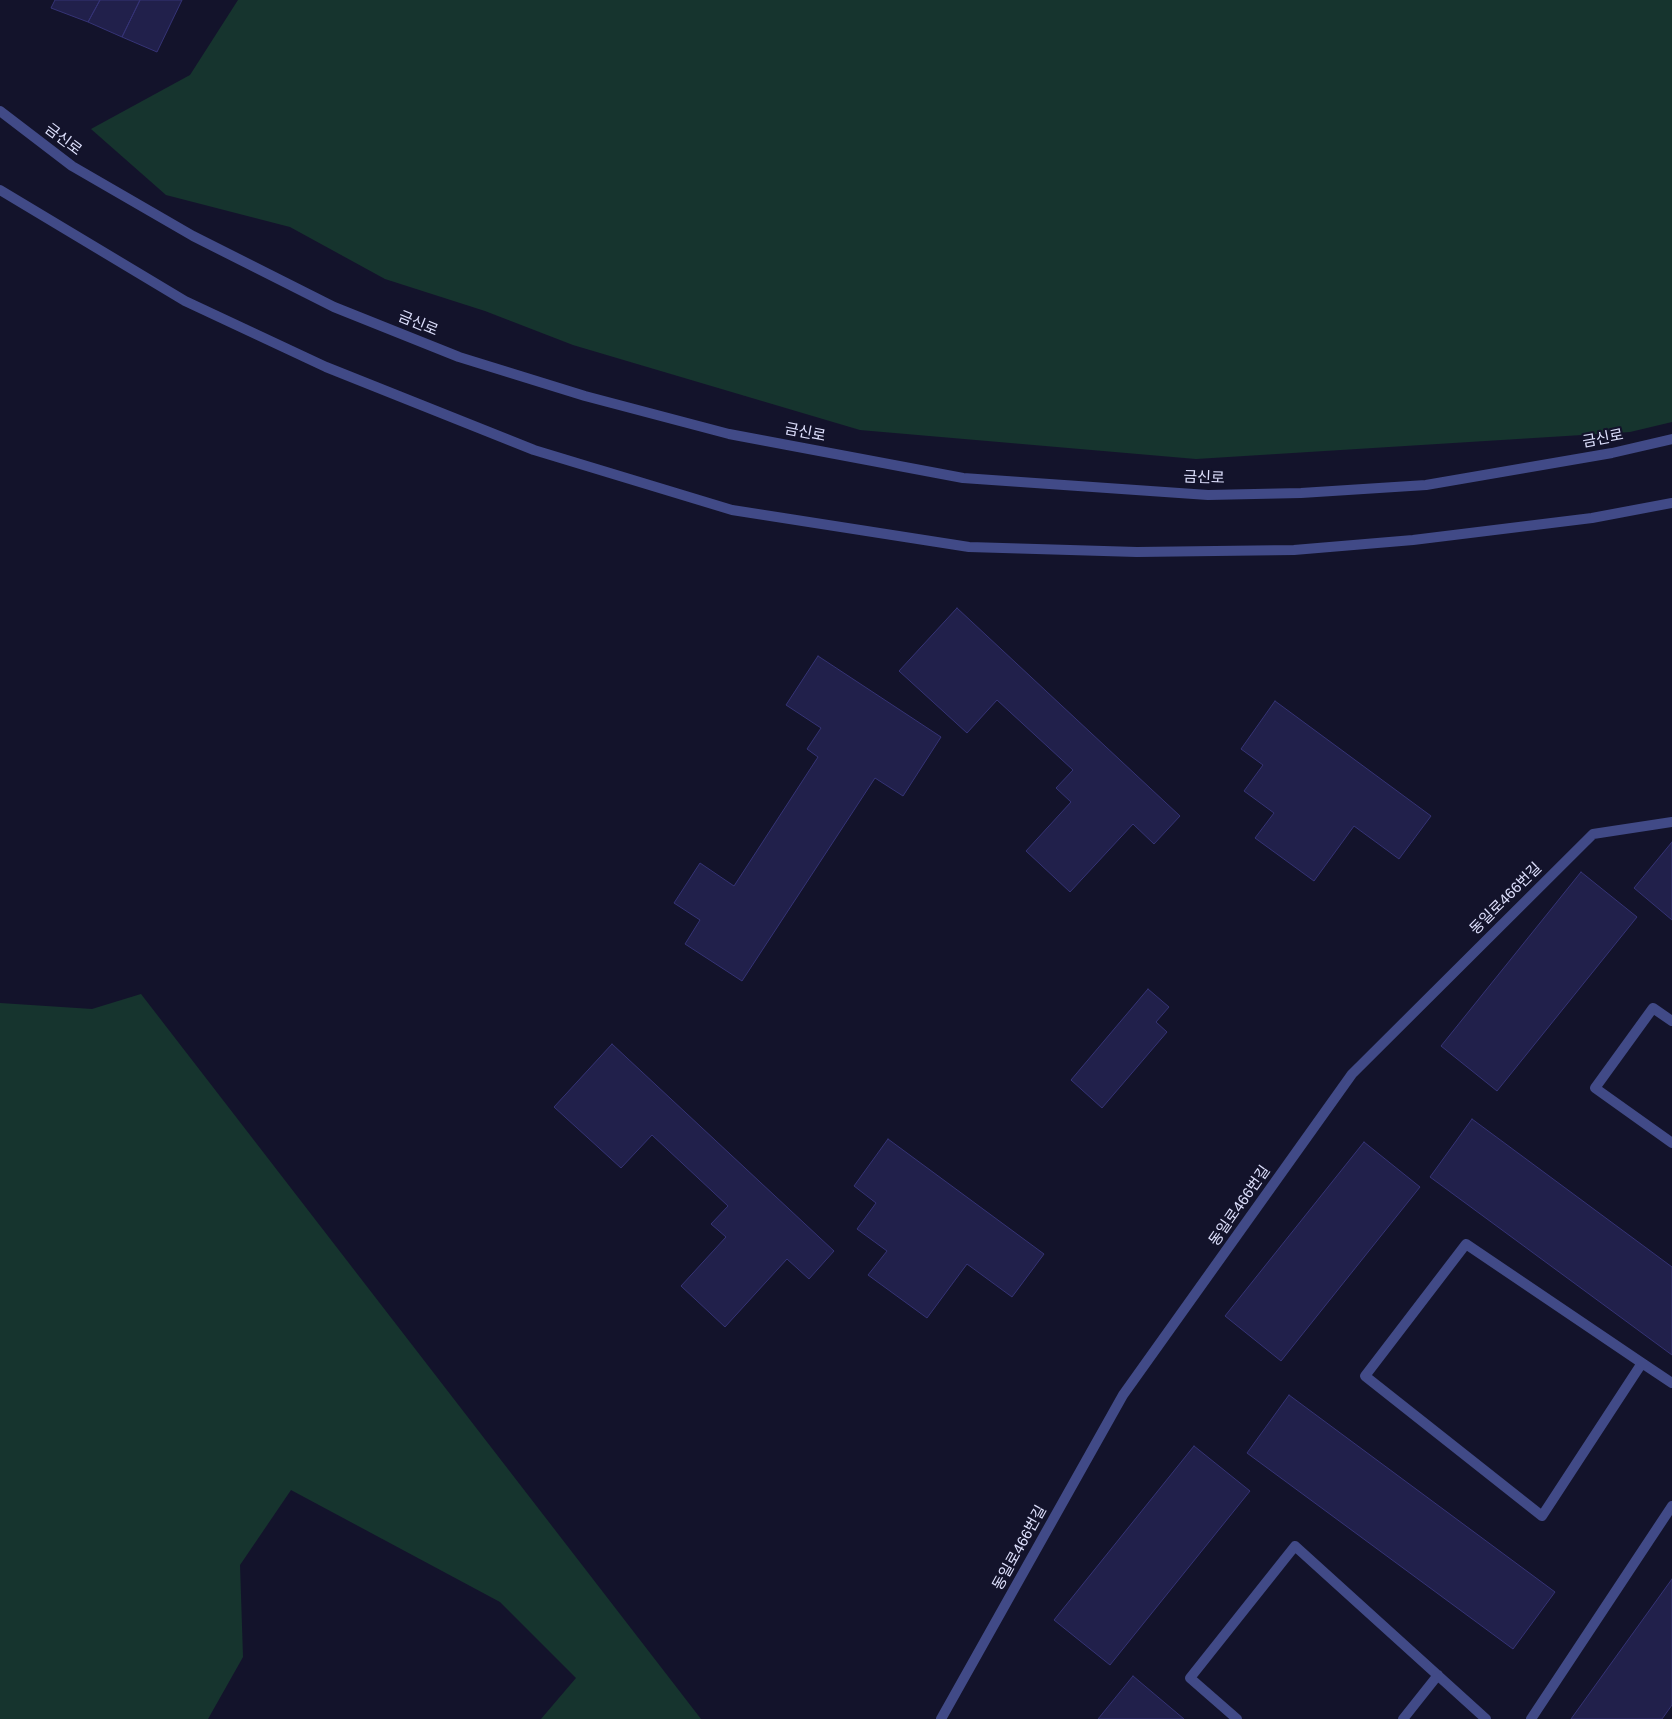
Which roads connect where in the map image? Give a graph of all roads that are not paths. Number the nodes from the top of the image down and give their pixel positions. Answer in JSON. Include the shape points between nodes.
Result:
{"nodes":[{"id":1,"x":0,"y":111,"type":"edge"},
{"id":2,"x":0,"y":190,"type":"edge"},
{"id":3,"x":1672,"y":439,"type":"edge"},
{"id":4,"x":1672,"y":503,"type":"edge"},
{"id":5,"x":1672,"y":822,"type":"edge"},
{"id":6,"x":1672,"y":1022,"type":"edge"},
{"id":7,"x":1672,"y":1143,"type":"edge"},
{"id":8,"x":1642,"y":1363,"type":"junction"},
{"id":9,"x":1672,"y":1383,"type":"edge"},
{"id":10,"x":1672,"y":1506,"type":"edge"},
{"id":11,"x":1438,"y":1675,"type":"junction"},
{"id":12,"x":941,"y":1719,"type":"edge"},
{"id":13,"x":1237,"y":1719,"type":"edge"},
{"id":14,"x":1403,"y":1719,"type":"edge"},
{"id":15,"x":1486,"y":1719,"type":"edge"},
{"id":16,"x":1531,"y":1719,"type":"edge"}],
"edges":[{"from":1,"to":3,"type":"street","name":"금신로","via":[[72,166],[193,236],[334,307],[459,356],[585,396],[729,434],[963,478],[1208,495],[1426,485],[1612,454]]},
{"from":2,"to":4,"type":"street","via":[[185,302],[326,367],[534,450],[732,510],[969,547],[1146,552],[1294,550],[1413,540],[1592,518]]},
{"from":5,"to":12,"type":"street","name":"동일로466번길","via":[[1593,834],[1352,1074],[1123,1395]]},
{"from":6,"to":7,"type":"street","via":[[1653,1008],[1595,1088]]},
{"from":8,"to":8,"type":"street","via":[[1466,1244],[1365,1376],[1542,1516]]},
{"from":8,"to":9,"type":"street"},
{"from":10,"to":16,"type":"street"},
{"from":11,"to":13,"type":"street","via":[[1295,1546],[1190,1678]]},
{"from":11,"to":14,"type":"street"},
{"from":11,"to":15,"type":"street"}]}
